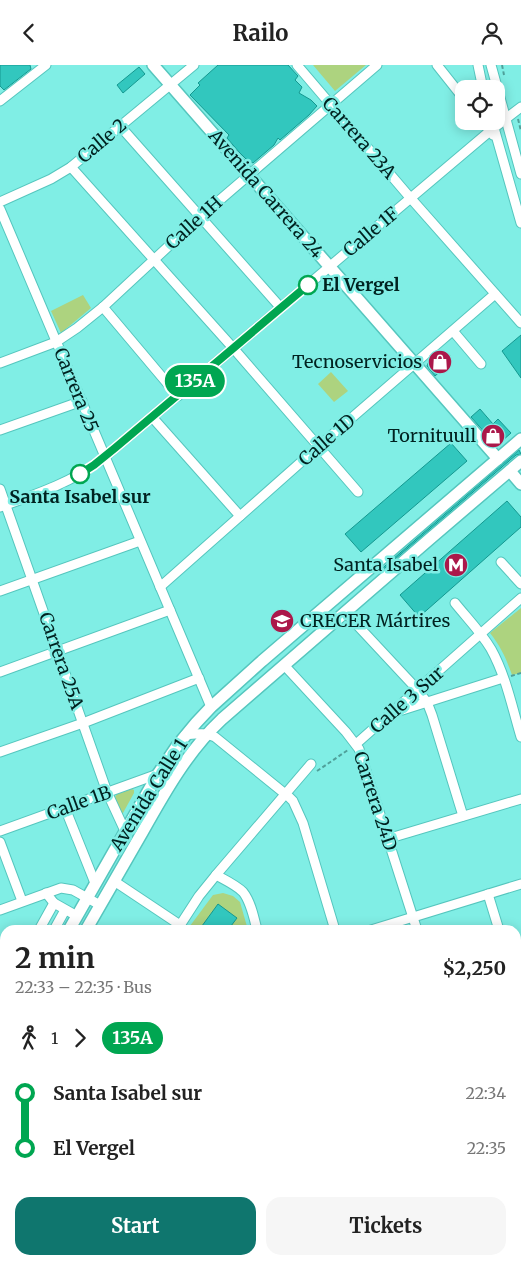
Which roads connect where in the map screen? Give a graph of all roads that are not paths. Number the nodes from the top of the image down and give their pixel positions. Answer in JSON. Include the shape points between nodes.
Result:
{"nodes":[{"id":1,"x":46,"y":65,"type":"edge"},
{"id":2,"x":153,"y":65,"type":"edge"},
{"id":3,"x":194,"y":65,"type":"edge"},
{"id":4,"x":297,"y":65,"type":"edge"},
{"id":5,"x":377,"y":65,"type":"edge"},
{"id":6,"x":437,"y":65,"type":"edge"},
{"id":7,"x":478,"y":65,"type":"edge"},
{"id":8,"x":492,"y":65,"type":"edge"},
{"id":9,"x":480,"y":80,"type":"edge"},
{"id":10,"x":496,"y":80,"type":"edge"},
{"id":11,"x":170,"y":85,"type":"junction"},
{"id":12,"x":454,"y":85,"type":"edge"},
{"id":13,"x":0,"y":101,"type":"edge"},
{"id":14,"x":331,"y":105,"type":"junction"},
{"id":15,"x":521,"y":107,"type":"edge"},
{"id":16,"x":505,"y":119,"type":"joint"},
{"id":17,"x":120,"y":126,"type":"junction"},
{"id":18,"x":489,"y":130,"type":"edge"},
{"id":19,"x":493,"y":130,"type":"edge"},
{"id":20,"x":519,"y":160,"type":"edge"},
{"id":21,"x":71,"y":167,"type":"junction"},
{"id":22,"x":521,"y":174,"type":"edge"},
{"id":23,"x":249,"y":175,"type":"junction"},
{"id":24,"x":411,"y":198,"type":"junction"},
{"id":25,"x":0,"y":202,"type":"edge"},
{"id":26,"x":0,"y":209,"type":"edge"},
{"id":27,"x":200,"y":217,"type":"junction"},
{"id":28,"x":521,"y":223,"type":"edge"},
{"id":29,"x":154,"y":260,"type":"junction"},
{"id":30,"x":330,"y":267,"type":"junction"},
{"id":31,"x":495,"y":294,"type":"junction"},
{"id":32,"x":103,"y":307,"type":"junction"},
{"id":33,"x":282,"y":308,"type":"junction"},
{"id":34,"x":510,"y":310,"type":"junction"},
{"id":35,"x":521,"y":310,"type":"edge"},
{"id":36,"x":521,"y":323,"type":"edge"},
{"id":37,"x":453,"y":331,"type":"junction"},
{"id":38,"x":56,"y":342,"type":"junction"},
{"id":39,"x":234,"y":349,"type":"junction"},
{"id":40,"x":0,"y":363,"type":"edge"},
{"id":41,"x":415,"y":364,"type":"junction"},
{"id":42,"x":481,"y":364,"type":"dead end"},
{"id":43,"x":178,"y":396,"type":"junction"},
{"id":44,"x":82,"y":401,"type":"junction"},
{"id":45,"x":152,"y":417,"type":"junction"},
{"id":46,"x":0,"y":430,"type":"edge"},
{"id":47,"x":521,"y":439,"type":"edge"},
{"id":48,"x":318,"y":447,"type":"junction"},
{"id":49,"x":104,"y":457,"type":"junction"},
{"id":50,"x":498,"y":459,"type":"junction"},
{"id":51,"x":521,"y":461,"type":"edge"},
{"id":52,"x":510,"y":471,"type":"junction"},
{"id":53,"x":521,"y":484,"type":"edge"},
{"id":54,"x":0,"y":489,"type":"edge"},
{"id":55,"x":358,"y":492,"type":"dead end"},
{"id":56,"x":3,"y":506,"type":"edge"},
{"id":57,"x":240,"y":516,"type":"junction"},
{"id":58,"x":140,"y":541,"type":"junction"},
{"id":59,"x":501,"y":562,"type":"dead end"},
{"id":60,"x":32,"y":580,"type":"junction"},
{"id":61,"x":521,"y":584,"type":"edge"},
{"id":62,"x":160,"y":587,"type":"junction"},
{"id":63,"x":0,"y":591,"type":"edge"},
{"id":64,"x":521,"y":598,"type":"edge"},
{"id":65,"x":455,"y":603,"type":"dead end"},
{"id":66,"x":170,"y":610,"type":"junction"},
{"id":67,"x":345,"y":612,"type":"junction"},
{"id":68,"x":480,"y":634,"type":"junction"},
{"id":69,"x":57,"y":651,"type":"junction"},
{"id":70,"x":284,"y":665,"type":"junction"},
{"id":71,"x":0,"y":672,"type":"edge"},
{"id":72,"x":199,"y":678,"type":"junction"},
{"id":73,"x":503,"y":678,"type":"junction"},
{"id":74,"x":418,"y":690,"type":"junction"},
{"id":75,"x":427,"y":702,"type":"junction"},
{"id":76,"x":211,"y":707,"type":"junction"},
{"id":77,"x":392,"y":713,"type":"junction"},
{"id":78,"x":82,"y":723,"type":"junction"},
{"id":79,"x":207,"y":734,"type":"junction"},
{"id":80,"x":186,"y":735,"type":"junction"},
{"id":81,"x":521,"y":737,"type":"edge"},
{"id":82,"x":356,"y":744,"type":"junction"},
{"id":83,"x":0,"y":752,"type":"edge"},
{"id":84,"x":314,"y":767,"type":"road end"},
{"id":85,"x":158,"y":774,"type":"junction"},
{"id":86,"x":107,"y":792,"type":"junction"},
{"id":87,"x":286,"y":793,"type":"junction"},
{"id":88,"x":521,"y":799,"type":"edge"},
{"id":89,"x":65,"y":808,"type":"junction"},
{"id":90,"x":463,"y":816,"type":"junction"},
{"id":91,"x":0,"y":831,"type":"edge"},
{"id":92,"x":125,"y":831,"type":"junction"},
{"id":93,"x":387,"y":839,"type":"junction"},
{"id":94,"x":0,"y":842,"type":"edge"},
{"id":95,"x":216,"y":875,"type":"junction"},
{"id":96,"x":114,"y":881,"type":"junction"},
{"id":97,"x":95,"y":883,"type":"junction"},
{"id":98,"x":521,"y":884,"type":"edge"},
{"id":99,"x":46,"y":893,"type":"junction"},
{"id":100,"x":488,"y":894,"type":"junction"},
{"id":101,"x":87,"y":897,"type":"junction"},
{"id":102,"x":22,"y":901,"type":"junction"},
{"id":103,"x":54,"y":903,"type":"junction"},
{"id":104,"x":100,"y":905,"type":"junction"},
{"id":105,"x":0,"y":909,"type":"edge"},
{"id":106,"x":66,"y":910,"type":"junction"},
{"id":107,"x":77,"y":916,"type":"junction"},
{"id":108,"x":413,"y":917,"type":"junction"},
{"id":109,"x":42,"y":925,"type":"edge"},
{"id":110,"x":57,"y":925,"type":"edge"},
{"id":111,"x":72,"y":925,"type":"edge"},
{"id":112,"x":89,"y":925,"type":"edge"},
{"id":113,"x":175,"y":925,"type":"edge"},
{"id":114,"x":179,"y":925,"type":"edge"},
{"id":115,"x":255,"y":925,"type":"edge"},
{"id":116,"x":334,"y":925,"type":"edge"},
{"id":117,"x":387,"y":925,"type":"edge"},
{"id":118,"x":415,"y":925,"type":"edge"},
{"id":119,"x":497,"y":925,"type":"edge"}],
"edges":[{"from":1,"to":13,"type":"street"},
{"from":2,"to":11,"type":"main road","name":"Avenida Carrera 24"},
{"from":3,"to":11,"type":"street","name":"Calle 2"},
{"from":4,"to":14,"type":"street","name":"Carrera 23A"},
{"from":5,"to":14,"type":"street","name":"Calle 1H"},
{"from":6,"to":12,"type":"street"},
{"from":7,"to":9,"type":"street"},
{"from":8,"to":10,"type":"street"},
{"from":11,"to":17,"type":"street","name":"Calle 2"},
{"from":11,"to":23,"type":"main road","name":"Avenida Carrera 24"},
{"from":14,"to":23,"type":"street","name":"Calle 1H"},
{"from":14,"to":24,"type":"street","name":"Carrera 23A"},
{"from":15,"to":16,"type":"street","name":"Calle 1F"},
{"from":16,"to":20,"type":"street"},
{"from":17,"to":21,"type":"street","name":"Calle 2"},
{"from":17,"to":27,"type":"street"},
{"from":18,"to":24,"type":"street","name":"Calle 1F"},
{"from":19,"to":28,"type":"street"},
{"from":20,"to":22,"type":"street"},
{"from":21,"to":25,"type":"street","name":"Calle 2"},
{"from":21,"to":29,"type":"street"},
{"from":23,"to":27,"type":"street","name":"Calle 1H"},
{"from":23,"to":30,"type":"main road","name":"Avenida Carrera 24"},
{"from":24,"to":30,"type":"street","name":"Calle 1F"},
{"from":24,"to":31,"type":"street","name":"Carrera 23A"},
{"from":26,"to":38,"type":"street","name":"Carrera 25"},
{"from":27,"to":29,"type":"street","name":"Calle 1H"},
{"from":27,"to":33,"type":"street"},
{"from":29,"to":32,"type":"street","name":"Calle 1H"},
{"from":29,"to":39,"type":"street"},
{"from":30,"to":33,"type":"street","name":"Calle 1F"},
{"from":30,"to":41,"type":"main road","name":"Avenida Carrera 24"},
{"from":31,"to":34,"type":"street","name":"Carrera 23A"},
{"from":31,"to":37,"type":"street","name":"Calle 1D"},
{"from":32,"to":38,"type":"street","name":"Calle 1H"},
{"from":32,"to":43,"type":"street"},
{"from":33,"to":39,"type":"street","name":"Calle 1F"},
{"from":34,"to":35,"type":"street"},
{"from":34,"to":36,"type":"street","name":"Carrera 23A"},
{"from":37,"to":41,"type":"street","name":"Calle 1D"},
{"from":37,"to":42,"type":"street"},
{"from":38,"to":40,"type":"street","name":"Calle 1H"},
{"from":38,"to":44,"type":"street","name":"Carrera 25"},
{"from":39,"to":43,"type":"street","name":"Calle 1F"},
{"from":39,"to":48,"type":"street"},
{"from":41,"to":48,"type":"street","name":"Calle 1D"},
{"from":41,"to":50,"type":"main road","name":"Avenida Carrera 24"},
{"from":43,"to":45,"type":"street","name":"Calle 1F"},
{"from":44,"to":46,"type":"street"},
{"from":44,"to":49,"type":"street","name":"Carrera 25"},
{"from":45,"to":49,"type":"street","name":"Calle 1F"},
{"from":45,"to":57,"type":"street"},
{"from":47,"to":50,"type":"main road","name":"Avenida Calle 1"},
{"from":48,"to":55,"type":"street"},
{"from":48,"to":57,"type":"street","name":"Calle 1D"},
{"from":49,"to":56,"type":"street","name":"Calle 1F","via":[[68,481]]},
{"from":49,"to":58,"type":"street","name":"Carrera 25"},
{"from":50,"to":76,"type":"main road","name":"Avenida Calle 1"},
{"from":51,"to":52,"type":"main road","name":"Avenida Calle 1"},
{"from":52,"to":53,"type":"main road"},
{"from":52,"to":67,"type":"main road","name":"Avenida Calle 1"},
{"from":54,"to":56,"type":"street","name":"Carrera 25A"},
{"from":56,"to":60,"type":"street","name":"Carrera 25A"},
{"from":57,"to":62,"type":"street","name":"Calle 1D"},
{"from":58,"to":60,"type":"street"},
{"from":58,"to":62,"type":"street","name":"Carrera 25"},
{"from":59,"to":61,"type":"street"},
{"from":60,"to":63,"type":"street"},
{"from":60,"to":69,"type":"street","name":"Carrera 25A"},
{"from":62,"to":66,"type":"street","name":"Carrera 25"},
{"from":64,"to":68,"type":"street","name":"Calle 3 Sur"},
{"from":65,"to":68,"type":"street"},
{"from":66,"to":69,"type":"street"},
{"from":66,"to":72,"type":"street","name":"Carrera 25"},
{"from":67,"to":70,"type":"main road","name":"Avenida Calle 1"},
{"from":67,"to":74,"type":"street"},
{"from":68,"to":73,"type":"street"},
{"from":68,"to":74,"type":"street","name":"Calle 3 Sur"},
{"from":69,"to":71,"type":"street"},
{"from":69,"to":78,"type":"street","name":"Carrera 25A"},
{"from":70,"to":79,"type":"main road","name":"Avenida Calle 1"},
{"from":70,"to":82,"type":"street","name":"Carrera 24D"},
{"from":72,"to":76,"type":"street","name":"Carrera 25"},
{"from":72,"to":78,"type":"street"},
{"from":73,"to":75,"type":"street"},
{"from":73,"to":81,"type":"street"},
{"from":74,"to":75,"type":"street"},
{"from":74,"to":77,"type":"street","name":"Calle 3 Sur"},
{"from":75,"to":77,"type":"street"},
{"from":75,"to":90,"type":"street"},
{"from":76,"to":80,"type":"main road","name":"Avenida Calle 1"},
{"from":77,"to":82,"type":"street","name":"Calle 3 Sur"},
{"from":78,"to":83,"type":"street"},
{"from":78,"to":86,"type":"street","name":"Carrera 25A"},
{"from":79,"to":80,"type":"street"},
{"from":79,"to":87,"type":"street"},
{"from":79,"to":96,"type":"main road","name":"Avenida Calle 1","via":[[176,775]]},
{"from":80,"to":85,"type":"main road","name":"Avenida Calle 1"},
{"from":82,"to":93,"type":"street","name":"Carrera 24D"},
{"from":84,"to":87,"type":"street"},
{"from":85,"to":86,"type":"street","name":"Calle 1B"},
{"from":85,"to":92,"type":"main road","name":"Avenida Calle 1"},
{"from":86,"to":89,"type":"street","name":"Calle 1B"},
{"from":86,"to":92,"type":"street","name":"Carrera 25A"},
{"from":87,"to":95,"type":"street"},
{"from":87,"to":116,"type":"street","via":[[303,823]]},
{"from":88,"to":90,"type":"street"},
{"from":89,"to":91,"type":"street","name":"Calle 1B"},
{"from":89,"to":97,"type":"street"},
{"from":90,"to":93,"type":"street"},
{"from":92,"to":97,"type":"main road","name":"Avenida Calle 1"},
{"from":93,"to":108,"type":"street","name":"Carrera 24D"},
{"from":94,"to":102,"type":"street"},
{"from":95,"to":114,"type":"street"},
{"from":95,"to":115,"type":"street","via":[[244,893]]},
{"from":96,"to":104,"type":"main road","name":"Avenida Calle 1"},
{"from":96,"to":113,"type":"street"},
{"from":97,"to":101,"type":"main road","name":"Avenida Calle 1"},
{"from":98,"to":100,"type":"street"},
{"from":99,"to":101,"type":"street","via":[[61,888]]},
{"from":99,"to":102,"type":"street"},
{"from":99,"to":103,"type":"street"},
{"from":100,"to":108,"type":"street"},
{"from":100,"to":119,"type":"street"},
{"from":101,"to":104,"type":"street"},
{"from":101,"to":107,"type":"main road","name":"Avenida Calle 1"},
{"from":102,"to":105,"type":"street"},
{"from":103,"to":106,"type":"street"},
{"from":103,"to":109,"type":"street"},
{"from":104,"to":112,"type":"main road","name":"Avenida Calle 1"},
{"from":106,"to":107,"type":"street"},
{"from":106,"to":110,"type":"street"},
{"from":107,"to":111,"type":"main road","name":"Avenida Calle 1"},
{"from":108,"to":117,"type":"street"},
{"from":108,"to":118,"type":"street","name":"Carrera 24D"}]}
